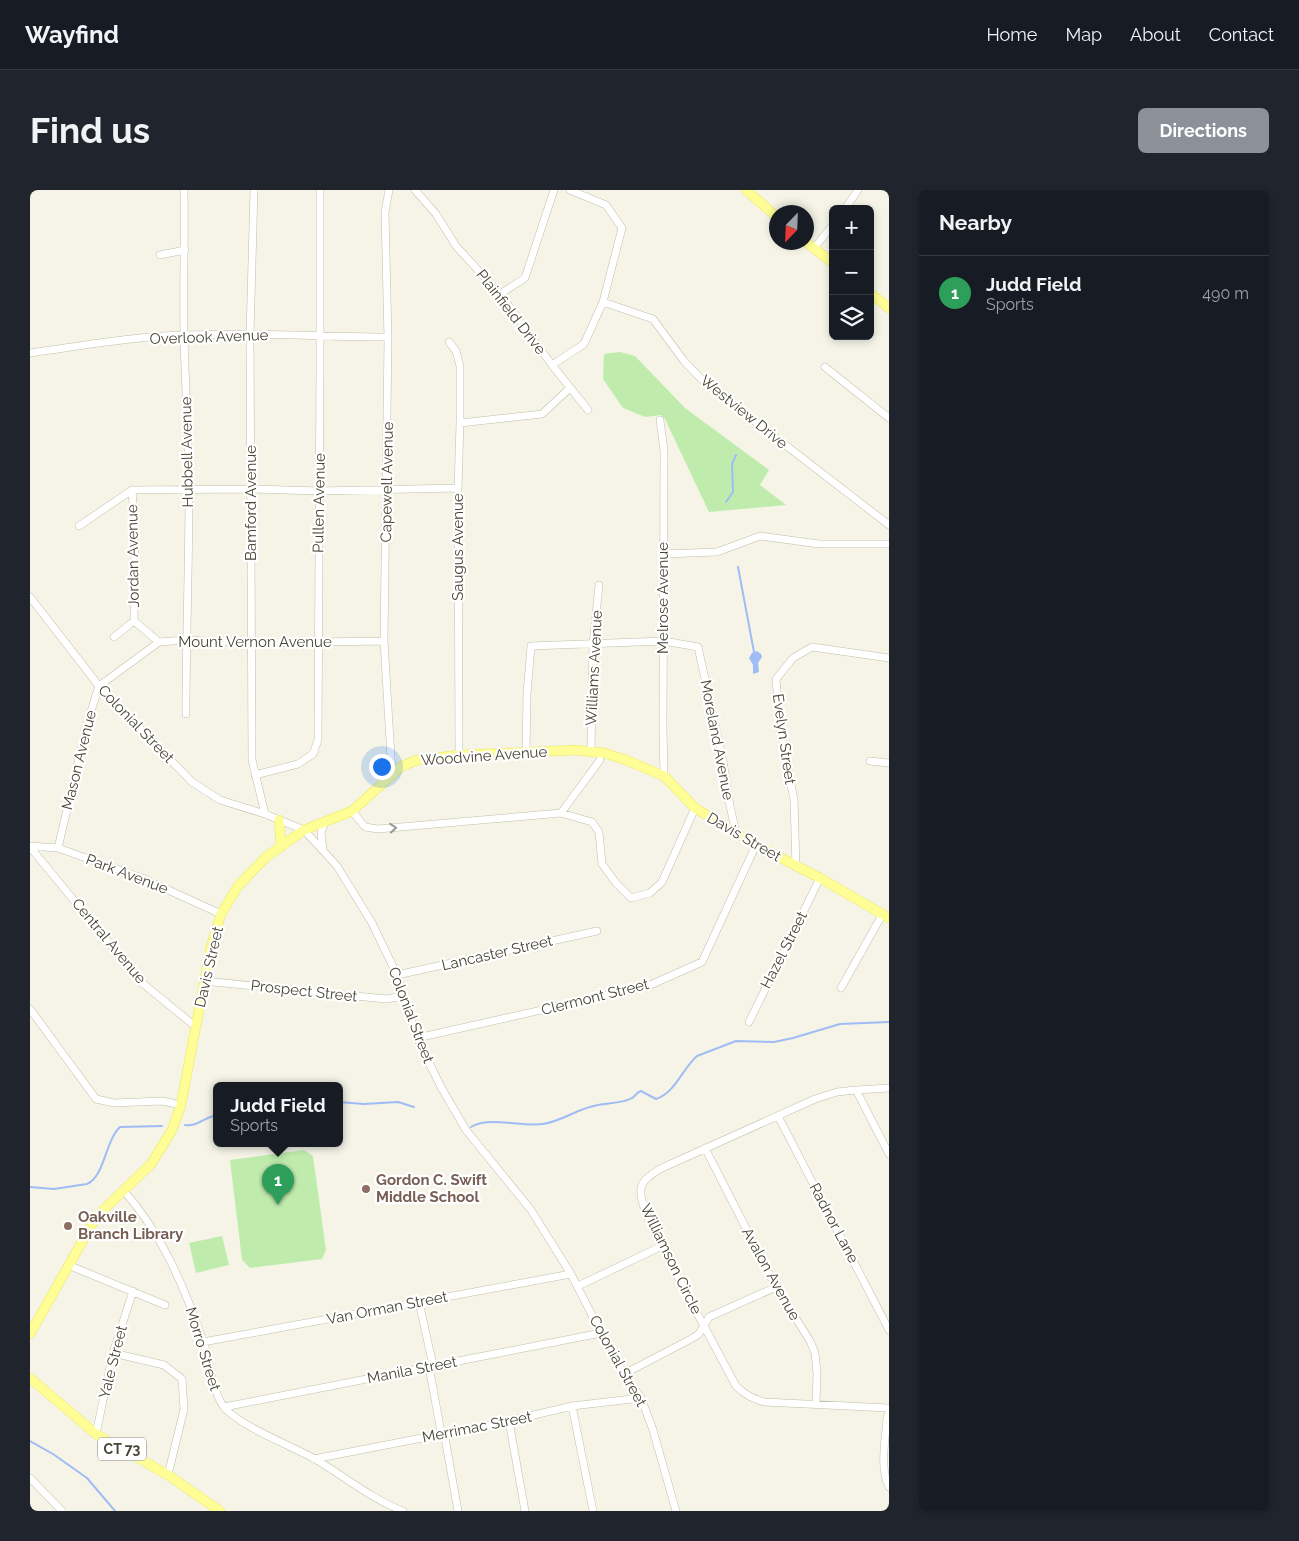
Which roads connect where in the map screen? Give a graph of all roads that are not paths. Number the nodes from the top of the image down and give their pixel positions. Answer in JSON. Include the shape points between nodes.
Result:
{"nodes":[{"id":1,"x":184,"y":190,"type":"edge"},
{"id":2,"x":254,"y":190,"type":"edge"},
{"id":3,"x":320,"y":190,"type":"edge"},
{"id":4,"x":389,"y":190,"type":"edge"},
{"id":5,"x":415,"y":190,"type":"edge"},
{"id":6,"x":554,"y":190,"type":"edge"},
{"id":7,"x":570,"y":190,"type":"edge"},
{"id":8,"x":746,"y":190,"type":"edge"},
{"id":9,"x":858,"y":190,"type":"edge"},
{"id":10,"x":848,"y":205,"type":"edge"},
{"id":11,"x":769,"y":210,"type":"edge"},
{"id":12,"x":829,"y":230,"type":"edge"},
{"id":13,"x":814,"y":248,"type":"joint"},
{"id":14,"x":185,"y":250,"type":"junction"},
{"id":15,"x":160,"y":255,"type":"dead end"},
{"id":16,"x":829,"y":260,"type":"edge"},
{"id":17,"x":500,"y":294,"type":"junction"},
{"id":18,"x":873,"y":295,"type":"edge"},
{"id":19,"x":604,"y":302,"type":"junction"},
{"id":20,"x":889,"y":308,"type":"edge"},
{"id":21,"x":250,"y":334,"type":"junction"},
{"id":22,"x":184,"y":335,"type":"junction"},
{"id":23,"x":319,"y":337,"type":"junction"},
{"id":24,"x":388,"y":337,"type":"junction"},
{"id":25,"x":449,"y":342,"type":"dead end"},
{"id":26,"x":30,"y":353,"type":"edge"},
{"id":27,"x":552,"y":365,"type":"junction"},
{"id":28,"x":825,"y":367,"type":"dead end"},
{"id":29,"x":570,"y":388,"type":"junction"},
{"id":30,"x":588,"y":410,"type":"dead end"},
{"id":31,"x":889,"y":418,"type":"edge"},
{"id":32,"x":660,"y":420,"type":"dead end"},
{"id":33,"x":460,"y":423,"type":"junction"},
{"id":34,"x":458,"y":488,"type":"junction"},
{"id":35,"x":189,"y":489,"type":"junction"},
{"id":36,"x":250,"y":489,"type":"junction"},
{"id":37,"x":132,"y":490,"type":"junction"},
{"id":38,"x":387,"y":490,"type":"junction"},
{"id":39,"x":319,"y":491,"type":"junction"},
{"id":40,"x":80,"y":526,"type":"dead end"},
{"id":41,"x":889,"y":526,"type":"edge"},
{"id":42,"x":889,"y":544,"type":"edge"},
{"id":43,"x":663,"y":554,"type":"junction"},
{"id":44,"x":598,"y":585,"type":"dead end"},
{"id":45,"x":30,"y":597,"type":"edge"},
{"id":46,"x":134,"y":621,"type":"junction"},
{"id":47,"x":114,"y":637,"type":"dead end"},
{"id":48,"x":186,"y":640,"type":"junction"},
{"id":49,"x":159,"y":642,"type":"junction"},
{"id":50,"x":384,"y":642,"type":"junction"},
{"id":51,"x":664,"y":642,"type":"junction"},
{"id":52,"x":252,"y":643,"type":"junction"},
{"id":53,"x":318,"y":643,"type":"junction"},
{"id":54,"x":593,"y":645,"type":"junction"},
{"id":55,"x":889,"y":658,"type":"edge"},
{"id":56,"x":99,"y":686,"type":"junction"},
{"id":57,"x":186,"y":714,"type":"dead end"},
{"id":58,"x":591,"y":750,"type":"junction"},
{"id":59,"x":526,"y":752,"type":"junction"},
{"id":60,"x":459,"y":755,"type":"junction"},
{"id":61,"x":602,"y":757,"type":"junction"},
{"id":62,"x":870,"y":761,"type":"dead end"},
{"id":63,"x":889,"y":763,"type":"edge"},
{"id":64,"x":392,"y":774,"type":"junction"},
{"id":65,"x":255,"y":775,"type":"junction"},
{"id":66,"x":664,"y":776,"type":"junction"},
{"id":67,"x":695,"y":808,"type":"junction"},
{"id":68,"x":352,"y":811,"type":"junction"},
{"id":69,"x":561,"y":813,"type":"junction"},
{"id":70,"x":265,"y":814,"type":"junction"},
{"id":71,"x":280,"y":820,"type":"junction"},
{"id":72,"x":325,"y":822,"type":"junction"},
{"id":73,"x":304,"y":830,"type":"junction"},
{"id":74,"x":736,"y":833,"type":"junction"},
{"id":75,"x":756,"y":845,"type":"junction"},
{"id":76,"x":30,"y":846,"type":"edge"},
{"id":77,"x":281,"y":847,"type":"junction"},
{"id":78,"x":58,"y":848,"type":"junction"},
{"id":79,"x":323,"y":850,"type":"junction"},
{"id":80,"x":796,"y":867,"type":"junction"},
{"id":81,"x":820,"y":878,"type":"junction"},
{"id":82,"x":221,"y":914,"type":"junction"},
{"id":83,"x":886,"y":917,"type":"edge"},
{"id":84,"x":597,"y":931,"type":"dead end"},
{"id":85,"x":397,"y":975,"type":"junction"},
{"id":86,"x":204,"y":981,"type":"junction"},
{"id":87,"x":841,"y":988,"type":"dead end"},
{"id":88,"x":404,"y":996,"type":"junction"},
{"id":89,"x":30,"y":1009,"type":"edge"},
{"id":90,"x":748,"y":1022,"type":"dead end"},
{"id":91,"x":196,"y":1027,"type":"junction"},
{"id":92,"x":417,"y":1038,"type":"junction"},
{"id":93,"x":889,"y":1088,"type":"edge"},
{"id":94,"x":856,"y":1090,"type":"junction"},
{"id":95,"x":181,"y":1105,"type":"junction"},
{"id":96,"x":778,"y":1116,"type":"junction"},
{"id":97,"x":705,"y":1148,"type":"junction"},
{"id":98,"x":889,"y":1154,"type":"edge"},
{"id":99,"x":124,"y":1191,"type":"junction"},
{"id":100,"x":662,"y":1246,"type":"junction"},
{"id":101,"x":68,"y":1265,"type":"junction"},
{"id":102,"x":571,"y":1274,"type":"junction"},
{"id":103,"x":578,"y":1286,"type":"junction"},
{"id":104,"x":776,"y":1287,"type":"junction"},
{"id":105,"x":133,"y":1291,"type":"junction"},
{"id":106,"x":419,"y":1302,"type":"junction"},
{"id":107,"x":164,"y":1305,"type":"dead end"},
{"id":108,"x":704,"y":1326,"type":"junction"},
{"id":109,"x":889,"y":1330,"type":"edge"},
{"id":110,"x":601,"y":1333,"type":"junction"},
{"id":111,"x":30,"y":1334,"type":"edge"},
{"id":112,"x":203,"y":1342,"type":"junction"},
{"id":113,"x":114,"y":1353,"type":"junction"},
{"id":114,"x":431,"y":1366,"type":"junction"},
{"id":115,"x":624,"y":1374,"type":"junction"},
{"id":116,"x":30,"y":1378,"type":"edge"},
{"id":117,"x":641,"y":1398,"type":"junction"},
{"id":118,"x":816,"y":1404,"type":"junction"},
{"id":119,"x":572,"y":1406,"type":"junction"},
{"id":120,"x":224,"y":1407,"type":"junction"},
{"id":121,"x":889,"y":1410,"type":"edge"},
{"id":122,"x":509,"y":1421,"type":"junction"},
{"id":123,"x":96,"y":1434,"type":"junction"},
{"id":124,"x":443,"y":1434,"type":"junction"},
{"id":125,"x":314,"y":1459,"type":"junction"},
{"id":126,"x":168,"y":1475,"type":"junction"},
{"id":127,"x":30,"y":1478,"type":"edge"},
{"id":128,"x":889,"y":1487,"type":"edge"},
{"id":129,"x":62,"y":1511,"type":"edge"},
{"id":130,"x":220,"y":1511,"type":"edge"},
{"id":131,"x":403,"y":1511,"type":"edge"},
{"id":132,"x":458,"y":1511,"type":"edge"},
{"id":133,"x":525,"y":1511,"type":"edge"},
{"id":134,"x":592,"y":1511,"type":"edge"},
{"id":135,"x":676,"y":1511,"type":"edge"}],
"edges":[{"from":1,"to":14,"type":"street","name":"Hubbell Avenue"},
{"from":2,"to":21,"type":"street","name":"Bamford Avenue"},
{"from":3,"to":23,"type":"street","name":"Pullen Avenue"},
{"from":4,"to":24,"type":"street","name":"Capewell Avenue","via":[[385,212]]},
{"from":5,"to":17,"type":"street","name":"Plainfield Drive","via":[[436,214],[456,246]]},
{"from":6,"to":17,"type":"street","via":[[525,278]]},
{"from":7,"to":19,"type":"street","via":[[606,205],[622,228]]},
{"from":8,"to":11,"type":"main road"},
{"from":9,"to":10,"type":"street"},
{"from":12,"to":13,"type":"street"},
{"from":13,"to":16,"type":"main road"},
{"from":14,"to":15,"type":"street"},
{"from":14,"to":22,"type":"street","name":"Hubbell Avenue"},
{"from":17,"to":27,"type":"street","name":"Plainfield Drive"},
{"from":18,"to":20,"type":"main road"},
{"from":19,"to":27,"type":"street","via":[[584,344]]},
{"from":19,"to":41,"type":"street","name":"Westview Drive","via":[[653,319],[684,362],[704,382]]},
{"from":21,"to":22,"type":"street","name":"Overlook Avenue"},
{"from":21,"to":23,"type":"street","name":"Overlook Avenue"},
{"from":21,"to":36,"type":"street","name":"Bamford Avenue"},
{"from":22,"to":26,"type":"street","name":"Overlook Avenue"},
{"from":22,"to":35,"type":"street","name":"Hubbell Avenue"},
{"from":23,"to":24,"type":"street","name":"Overlook Avenue"},
{"from":23,"to":39,"type":"street","name":"Pullen Avenue"},
{"from":24,"to":38,"type":"street","name":"Capewell Avenue"},
{"from":25,"to":33,"type":"street","name":"Saugus Avenue","via":[[460,366]]},
{"from":27,"to":29,"type":"street","name":"Plainfield Drive"},
{"from":28,"to":31,"type":"street"},
{"from":29,"to":30,"type":"street","name":"Plainfield Drive"},
{"from":29,"to":33,"type":"street","via":[[542,414]]},
{"from":32,"to":43,"type":"street","name":"Melrose Avenue","via":[[664,451]]},
{"from":33,"to":34,"type":"street","name":"Saugus Avenue"},
{"from":34,"to":38,"type":"street"},
{"from":34,"to":60,"type":"street","name":"Saugus Avenue"},
{"from":35,"to":36,"type":"street"},
{"from":35,"to":37,"type":"street"},
{"from":35,"to":48,"type":"street","name":"Hubbell Avenue"},
{"from":36,"to":39,"type":"street"},
{"from":36,"to":52,"type":"street","name":"Bamford Avenue"},
{"from":37,"to":40,"type":"street"},
{"from":37,"to":46,"type":"street","name":"Jordan Avenue"},
{"from":38,"to":39,"type":"street"},
{"from":38,"to":50,"type":"street","name":"Capewell Avenue"},
{"from":39,"to":53,"type":"street","name":"Pullen Avenue"},
{"from":42,"to":43,"type":"street","via":[[819,544],[760,536],[717,552]]},
{"from":43,"to":51,"type":"street","name":"Melrose Avenue"},
{"from":44,"to":54,"type":"street","name":"Williams Avenue"},
{"from":45,"to":56,"type":"street","name":"Colonial Street"},
{"from":46,"to":47,"type":"street"},
{"from":46,"to":49,"type":"street","name":"Mount Vernon Avenue"},
{"from":48,"to":49,"type":"street","name":"Mount Vernon Avenue"},
{"from":48,"to":52,"type":"street","name":"Mount Vernon Avenue"},
{"from":48,"to":57,"type":"street","name":"Hubbell Avenue"},
{"from":49,"to":56,"type":"street"},
{"from":50,"to":53,"type":"street","name":"Mount Vernon Avenue"},
{"from":50,"to":64,"type":"street","name":"Capewell Avenue"},
{"from":51,"to":54,"type":"street"},
{"from":51,"to":66,"type":"street","name":"Melrose Avenue"},
{"from":51,"to":74,"type":"street","name":"Moreland Avenue","via":[[698,647]]},
{"from":52,"to":53,"type":"street","name":"Mount Vernon Avenue"},
{"from":52,"to":65,"type":"street","name":"Bamford Avenue","via":[[252,760]]},
{"from":53,"to":65,"type":"street","name":"Pullen Avenue","via":[[318,740],[312,754],[298,764]]},
{"from":54,"to":58,"type":"street","name":"Williams Avenue"},
{"from":54,"to":59,"type":"street","via":[[532,646]]},
{"from":55,"to":80,"type":"street","name":"Evelyn Street","via":[[812,647],[793,658],[776,679],[780,727],[794,800]]},
{"from":56,"to":70,"type":"street","name":"Colonial Street","via":[[192,782],[220,800]]},
{"from":56,"to":78,"type":"street","name":"Mason Avenue"},
{"from":58,"to":59,"type":"main road","name":"Woodvine Avenue"},
{"from":58,"to":61,"type":"main road","name":"Woodvine Avenue"},
{"from":59,"to":60,"type":"main road","name":"Woodvine Avenue"},
{"from":60,"to":64,"type":"main road","name":"Woodvine Avenue","via":[[417,760]]},
{"from":61,"to":66,"type":"main road","name":"Davis Street","via":[[626,760]]},
{"from":61,"to":69,"type":"street"},
{"from":62,"to":63,"type":"street"},
{"from":64,"to":68,"type":"main road","name":"Woodvine Avenue"},
{"from":65,"to":70,"type":"street","name":"Bamford Avenue"},
{"from":66,"to":67,"type":"main road","name":"Davis Street"},
{"from":67,"to":69,"type":"street","via":[[662,882],[650,893],[631,898],[602,864],[599,832],[592,822]]},
{"from":67,"to":74,"type":"main road","name":"Davis Street"},
{"from":68,"to":69,"type":"street","one_way":true,"via":[[365,827],[378,829]]},
{"from":68,"to":72,"type":"main road","name":"Davis Street"},
{"from":70,"to":71,"type":"street","name":"Colonial Street"},
{"from":71,"to":73,"type":"street","name":"Colonial Street"},
{"from":71,"to":77,"type":"main road"},
{"from":72,"to":73,"type":"main road","name":"Davis Street"},
{"from":72,"to":79,"type":"street","via":[[321,832]]},
{"from":73,"to":77,"type":"main road","name":"Davis Street"},
{"from":73,"to":79,"type":"street","name":"Colonial Street"},
{"from":74,"to":75,"type":"main road","name":"Davis Street"},
{"from":75,"to":80,"type":"main road","name":"Davis Street"},
{"from":75,"to":92,"type":"street","name":"Clermont Street","via":[[702,962],[648,986]]},
{"from":76,"to":78,"type":"street","name":"Park Avenue"},
{"from":76,"to":91,"type":"street","name":"Central Avenue","via":[[141,982]]},
{"from":77,"to":82,"type":"main road","name":"Davis Street","via":[[266,857],[238,886]]},
{"from":78,"to":82,"type":"street","name":"Park Avenue","via":[[142,878]]},
{"from":79,"to":85,"type":"street","name":"Colonial Street","via":[[337,866],[372,924]]},
{"from":80,"to":81,"type":"main road","name":"Davis Street"},
{"from":81,"to":83,"type":"main road","name":"Davis Street"},
{"from":81,"to":90,"type":"street","name":"Hazel Street"},
{"from":82,"to":86,"type":"main road","name":"Davis Street"},
{"from":83,"to":87,"type":"street"},
{"from":84,"to":85,"type":"street","name":"Lancaster Street"},
{"from":85,"to":88,"type":"street","name":"Colonial Street"},
{"from":86,"to":88,"type":"street","name":"Prospect Street","via":[[386,999]]},
{"from":86,"to":91,"type":"main road","name":"Davis Street"},
{"from":88,"to":92,"type":"street","name":"Colonial Street"},
{"from":89,"to":95,"type":"street","via":[[96,1099],[114,1103],[162,1101]]},
{"from":91,"to":95,"type":"main road","name":"Davis Street"},
{"from":92,"to":102,"type":"street","name":"Colonial Street","via":[[440,1087],[466,1130],[531,1210]]},
{"from":93,"to":94,"type":"street","name":"Williamson Circle"},
{"from":94,"to":96,"type":"street","name":"Williamson Circle","via":[[815,1099]]},
{"from":94,"to":98,"type":"street"},
{"from":95,"to":99,"type":"main road","name":"Davis Street","via":[[172,1130],[151,1164]]},
{"from":96,"to":97,"type":"street","name":"Williamson Circle"},
{"from":96,"to":109,"type":"street","name":"Radnor Lane"},
{"from":97,"to":100,"type":"street","name":"Williamson Circle","via":[[662,1168],[641,1186],[644,1208]]},
{"from":97,"to":104,"type":"street","name":"Avalon Avenue"},
{"from":99,"to":101,"type":"main road","name":"Davis Street","via":[[96,1216]]},
{"from":99,"to":112,"type":"street","name":"Morro Street","via":[[160,1240],[173,1264]]},
{"from":100,"to":103,"type":"street"},
{"from":100,"to":108,"type":"street","name":"Williamson Circle"},
{"from":101,"to":105,"type":"street"},
{"from":101,"to":111,"type":"main road","name":"Davis Street"},
{"from":102,"to":103,"type":"street","name":"Colonial Street"},
{"from":102,"to":106,"type":"street","name":"Van Orman Street"},
{"from":103,"to":110,"type":"street","name":"Colonial Street"},
{"from":104,"to":108,"type":"street","via":[[709,1317]]},
{"from":104,"to":118,"type":"street","name":"Avalon Avenue","via":[[815,1352]]},
{"from":105,"to":107,"type":"street"},
{"from":105,"to":113,"type":"street","name":"Yale Street"},
{"from":106,"to":112,"type":"street","name":"Van Orman Street"},
{"from":106,"to":114,"type":"street"},
{"from":108,"to":115,"type":"street","via":[[691,1339]]},
{"from":108,"to":118,"type":"street","name":"Williamson Circle","via":[[742,1393],[764,1402]]},
{"from":110,"to":114,"type":"street","name":"Manila Street"},
{"from":110,"to":115,"type":"street","name":"Colonial Street"},
{"from":112,"to":120,"type":"street","name":"Morro Street"},
{"from":113,"to":123,"type":"street","name":"Yale Street"},
{"from":113,"to":126,"type":"street","via":[[164,1365],[182,1379],[184,1409]]},
{"from":114,"to":120,"type":"street","name":"Manila Street"},
{"from":114,"to":124,"type":"street"},
{"from":115,"to":117,"type":"street","name":"Colonial Street"},
{"from":116,"to":123,"type":"main road","number":"CT 73"},
{"from":117,"to":119,"type":"street","name":"Merrimac Street"},
{"from":117,"to":135,"type":"street","name":"Colonial Street"},
{"from":118,"to":121,"type":"street","name":"Williamson Circle"},
{"from":119,"to":122,"type":"street","name":"Merrimac Street"},
{"from":119,"to":134,"type":"street"},
{"from":120,"to":125,"type":"street","name":"Morro Street","via":[[246,1424]]},
{"from":121,"to":128,"type":"street","via":[[886,1416],[885,1463]]},
{"from":122,"to":124,"type":"street","name":"Merrimac Street"},
{"from":122,"to":133,"type":"street"},
{"from":123,"to":126,"type":"main road","number":"CT 73"},
{"from":124,"to":125,"type":"street","name":"Merrimac Street"},
{"from":124,"to":132,"type":"street"},
{"from":125,"to":131,"type":"street","name":"Morro Street"},
{"from":126,"to":130,"type":"main road","number":"CT 73"},
{"from":127,"to":129,"type":"street"}]}
